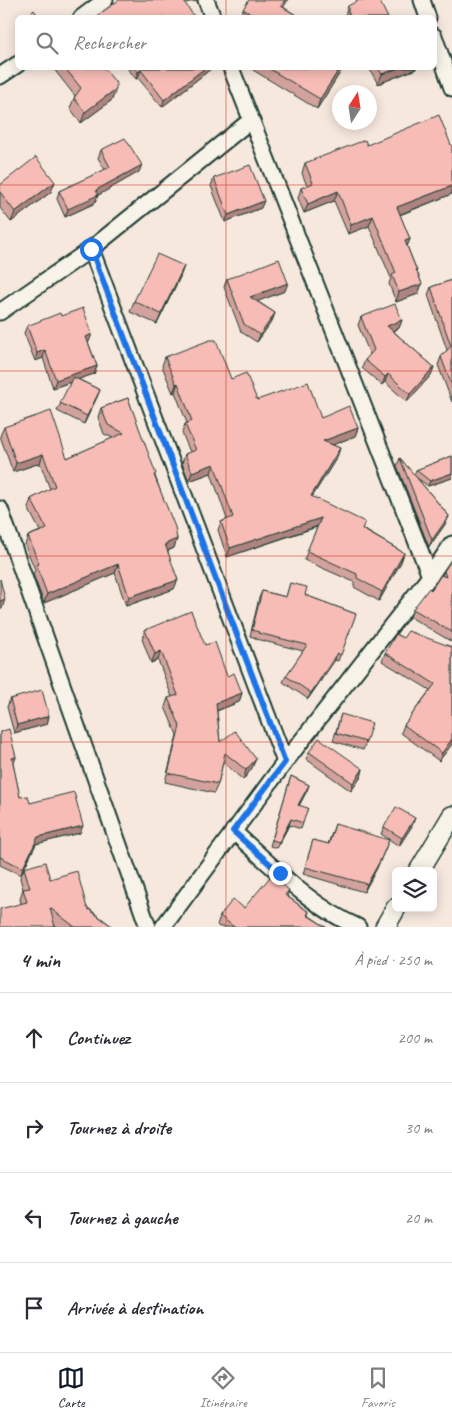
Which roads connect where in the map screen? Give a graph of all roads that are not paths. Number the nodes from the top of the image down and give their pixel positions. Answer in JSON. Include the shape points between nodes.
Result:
{"nodes":[{"id":1,"x":105,"y":0,"type":"edge"},
{"id":2,"x":206,"y":0,"type":"edge"},
{"id":3,"x":422,"y":0,"type":"edge"},
{"id":4,"x":85,"y":15,"type":"edge"},
{"id":5,"x":211,"y":15,"type":"edge"},
{"id":6,"x":427,"y":15,"type":"edge"},
{"id":7,"x":437,"y":40,"type":"edge"},
{"id":8,"x":446,"y":53,"type":"edge"},
{"id":9,"x":15,"y":66,"type":"edge"},
{"id":10,"x":232,"y":70,"type":"edge"},
{"id":11,"x":0,"y":76,"type":"edge"},
{"id":12,"x":452,"y":88,"type":"edge"},
{"id":13,"x":251,"y":120,"type":"junction"},
{"id":14,"x":91,"y":249,"type":"junction"},
{"id":15,"x":0,"y":312,"type":"edge"},
{"id":16,"x":0,"y":510,"type":"edge"},
{"id":17,"x":452,"y":544,"type":"edge"},
{"id":18,"x":430,"y":576,"type":"junction"},
{"id":19,"x":285,"y":762,"type":"junction"},
{"id":20,"x":452,"y":816,"type":"edge"},
{"id":21,"x":233,"y":831,"type":"junction"},
{"id":22,"x":421,"y":867,"type":"edge"},
{"id":23,"x":394,"y":912,"type":"edge"},
{"id":24,"x":148,"y":927,"type":"edge"},
{"id":25,"x":163,"y":927,"type":"edge"},
{"id":26,"x":358,"y":927,"type":"edge"},
{"id":27,"x":385,"y":927,"type":"edge"}],
"edges":[{"from":1,"to":4,"type":"street"},
{"from":2,"to":5,"type":"street"},
{"from":3,"to":6,"type":"street"},
{"from":7,"to":8,"type":"street"},
{"from":8,"to":12,"type":"street"},
{"from":9,"to":11,"type":"street"},
{"from":10,"to":13,"type":"street"},
{"from":13,"to":14,"type":"street"},
{"from":13,"to":18,"type":"street"},
{"from":14,"to":15,"type":"street"},
{"from":14,"to":19,"type":"street"},
{"from":16,"to":24,"type":"street"},
{"from":17,"to":18,"type":"street"},
{"from":18,"to":19,"type":"street"},
{"from":19,"to":21,"type":"street"},
{"from":20,"to":22,"type":"street"},
{"from":21,"to":25,"type":"street"},
{"from":21,"to":26,"type":"street","via":[[316,903]]},
{"from":23,"to":27,"type":"street"}]}
